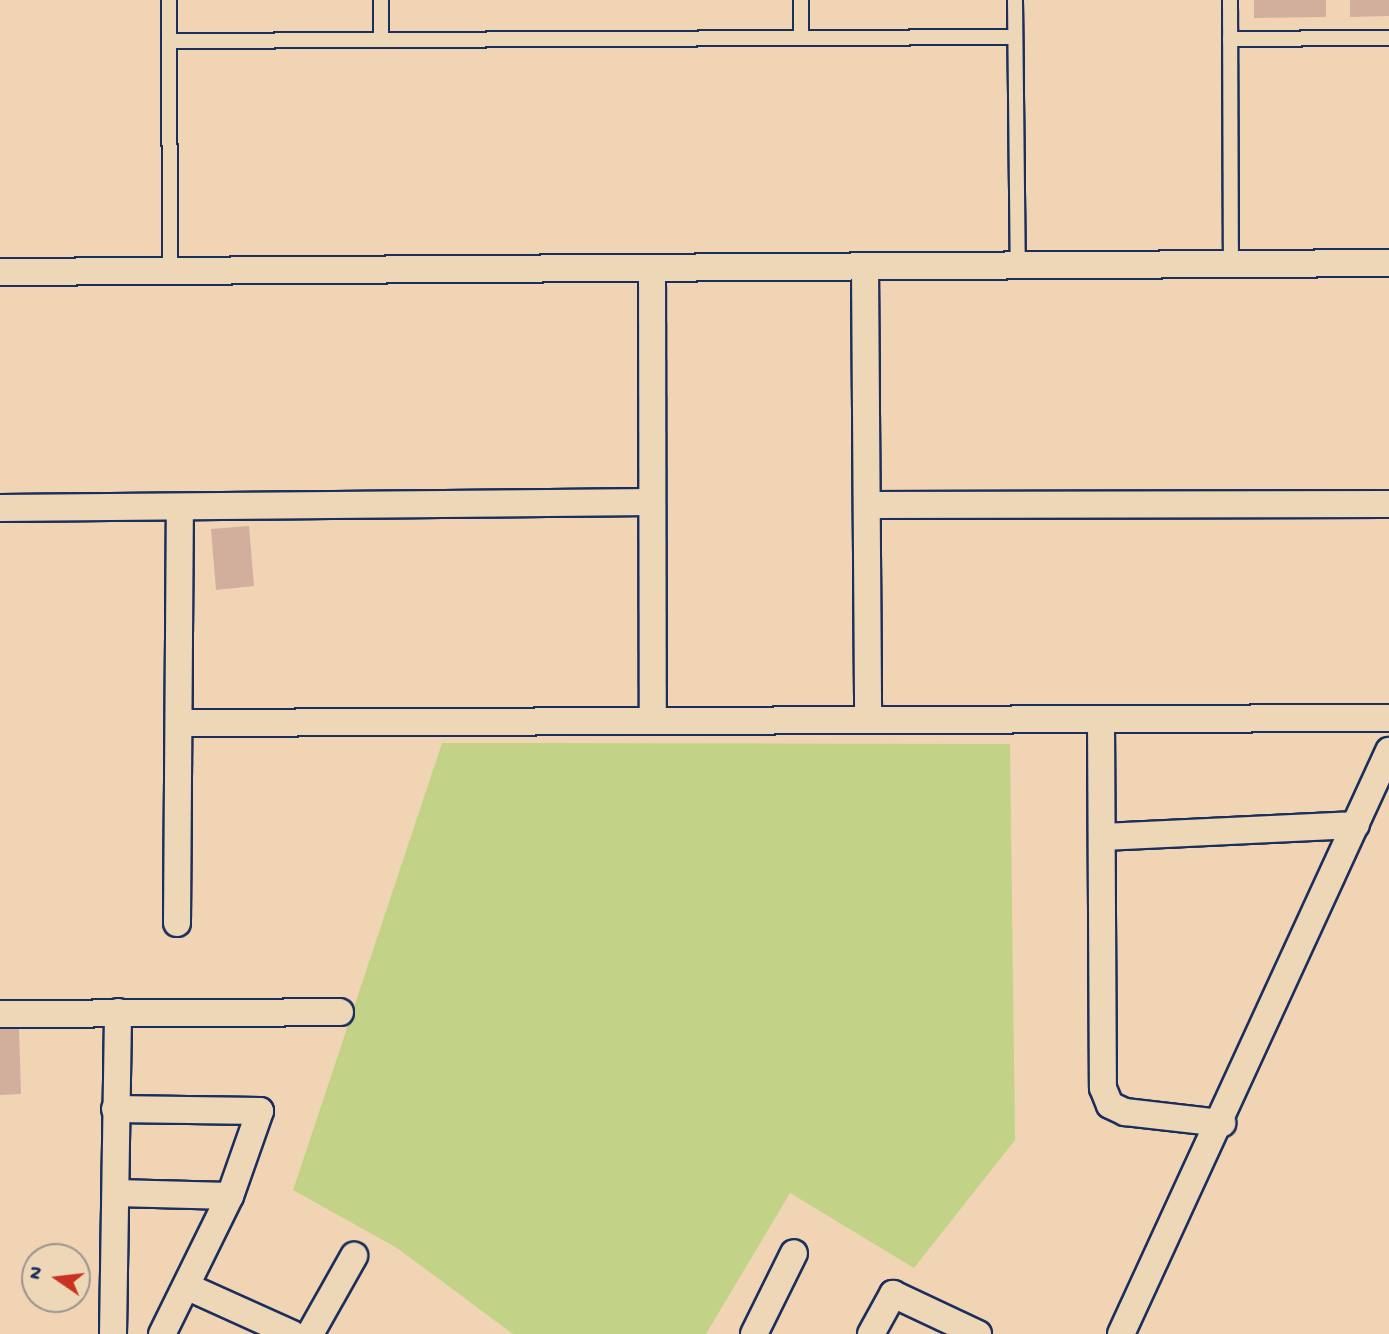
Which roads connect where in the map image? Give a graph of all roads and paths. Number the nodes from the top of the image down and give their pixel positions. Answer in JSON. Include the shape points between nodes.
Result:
{"nodes":[{"id":1,"x":169,"y":0,"type":"edge"},
{"id":2,"x":381,"y":0,"type":"edge"},
{"id":3,"x":801,"y":0,"type":"edge"},
{"id":4,"x":1015,"y":0,"type":"edge"},
{"id":5,"x":1230,"y":0,"type":"edge"},
{"id":6,"x":1015,"y":37,"type":"junction"},
{"id":7,"x":801,"y":38,"type":"junction"},
{"id":8,"x":1389,"y":38,"type":"edge"},
{"id":9,"x":1230,"y":39,"type":"junction"},
{"id":10,"x":381,"y":40,"type":"junction"},
{"id":11,"x":169,"y":41,"type":"junction"},
{"id":12,"x":1389,"y":263,"type":"edge"},
{"id":13,"x":1231,"y":265,"type":"junction"},
{"id":14,"x":1018,"y":266,"type":"junction"},
{"id":15,"x":865,"y":267,"type":"junction"},
{"id":16,"x":652,"y":268,"type":"junction"},
{"id":17,"x":170,"y":271,"type":"junction"},
{"id":18,"x":0,"y":272,"type":"edge"},
{"id":19,"x":652,"y":502,"type":"junction"},
{"id":20,"x":1389,"y":504,"type":"edge"},
{"id":21,"x":867,"y":505,"type":"junction"},
{"id":22,"x":180,"y":507,"type":"junction"},
{"id":23,"x":0,"y":508,"type":"edge"},
{"id":24,"x":1389,"y":718,"type":"edge"},
{"id":25,"x":868,"y":720,"type":"junction"},
{"id":26,"x":1101,"y":720,"type":"junction"},
{"id":27,"x":653,"y":722,"type":"junction"},
{"id":28,"x":179,"y":723,"type":"junction"},
{"id":29,"x":1389,"y":751,"type":"edge"},
{"id":30,"x":1384,"y":782,"type":"edge"},
{"id":31,"x":1356,"y":825,"type":"junction"},
{"id":32,"x":1103,"y":837,"type":"junction"},
{"id":33,"x":177,"y":923,"type":"dead end"},
{"id":34,"x":118,"y":1012,"type":"junction"},
{"id":35,"x":340,"y":1012,"type":"dead end"},
{"id":36,"x":0,"y":1014,"type":"edge"},
{"id":37,"x":115,"y":1109,"type":"junction"},
{"id":38,"x":1222,"y":1123,"type":"junction"},
{"id":39,"x":116,"y":1193,"type":"junction"},
{"id":40,"x":230,"y":1196,"type":"junction"},
{"id":41,"x":794,"y":1253,"type":"dead end"},
{"id":42,"x":354,"y":1256,"type":"dead end"},
{"id":43,"x":188,"y":1287,"type":"junction"},
{"id":44,"x":113,"y":1334,"type":"edge"},
{"id":45,"x":162,"y":1334,"type":"edge"},
{"id":46,"x":292,"y":1334,"type":"edge"},
{"id":47,"x":310,"y":1334,"type":"edge"},
{"id":48,"x":754,"y":1334,"type":"edge"},
{"id":49,"x":871,"y":1334,"type":"edge"},
{"id":50,"x":978,"y":1334,"type":"edge"},
{"id":51,"x":1121,"y":1334,"type":"edge"}],
"edges":[{"from":1,"to":11,"type":"lane"},
{"from":2,"to":10,"type":"lane"},
{"from":3,"to":7,"type":"lane"},
{"from":4,"to":6,"type":"lane"},
{"from":5,"to":9,"type":"lane"},
{"from":6,"to":7,"type":"lane"},
{"from":6,"to":14,"type":"lane"},
{"from":7,"to":10,"type":"lane"},
{"from":8,"to":9,"type":"lane"},
{"from":9,"to":13,"type":"lane"},
{"from":10,"to":11,"type":"lane"},
{"from":11,"to":17,"type":"lane"},
{"from":12,"to":13,"type":"street"},
{"from":13,"to":14,"type":"street"},
{"from":14,"to":15,"type":"street"},
{"from":15,"to":16,"type":"street"},
{"from":15,"to":21,"type":"street"},
{"from":16,"to":17,"type":"street"},
{"from":16,"to":19,"type":"street"},
{"from":17,"to":18,"type":"street"},
{"from":19,"to":22,"type":"street"},
{"from":19,"to":27,"type":"street"},
{"from":20,"to":21,"type":"street"},
{"from":21,"to":25,"type":"street"},
{"from":22,"to":23,"type":"street"},
{"from":22,"to":28,"type":"street"},
{"from":24,"to":26,"type":"street"},
{"from":25,"to":26,"type":"street"},
{"from":25,"to":27,"type":"street"},
{"from":26,"to":32,"type":"street"},
{"from":27,"to":28,"type":"street"},
{"from":28,"to":33,"type":"street"},
{"from":29,"to":30,"type":"street"},
{"from":30,"to":31,"type":"street"},
{"from":31,"to":32,"type":"street"},
{"from":31,"to":38,"type":"street"},
{"from":32,"to":38,"type":"street","via":[[1103,1087],[1110,1105],[1125,1112]]},
{"from":34,"to":35,"type":"street"},
{"from":34,"to":36,"type":"street"},
{"from":34,"to":37,"type":"street"},
{"from":37,"to":39,"type":"street"},
{"from":37,"to":40,"type":"street","via":[[260,1111]]},
{"from":38,"to":51,"type":"street"},
{"from":39,"to":40,"type":"street"},
{"from":39,"to":44,"type":"street"},
{"from":40,"to":43,"type":"street"},
{"from":41,"to":48,"type":"street"},
{"from":42,"to":47,"type":"street"},
{"from":43,"to":45,"type":"street"},
{"from":43,"to":46,"type":"street"},
{"from":49,"to":50,"type":"street","via":[[893,1294]]}]}
